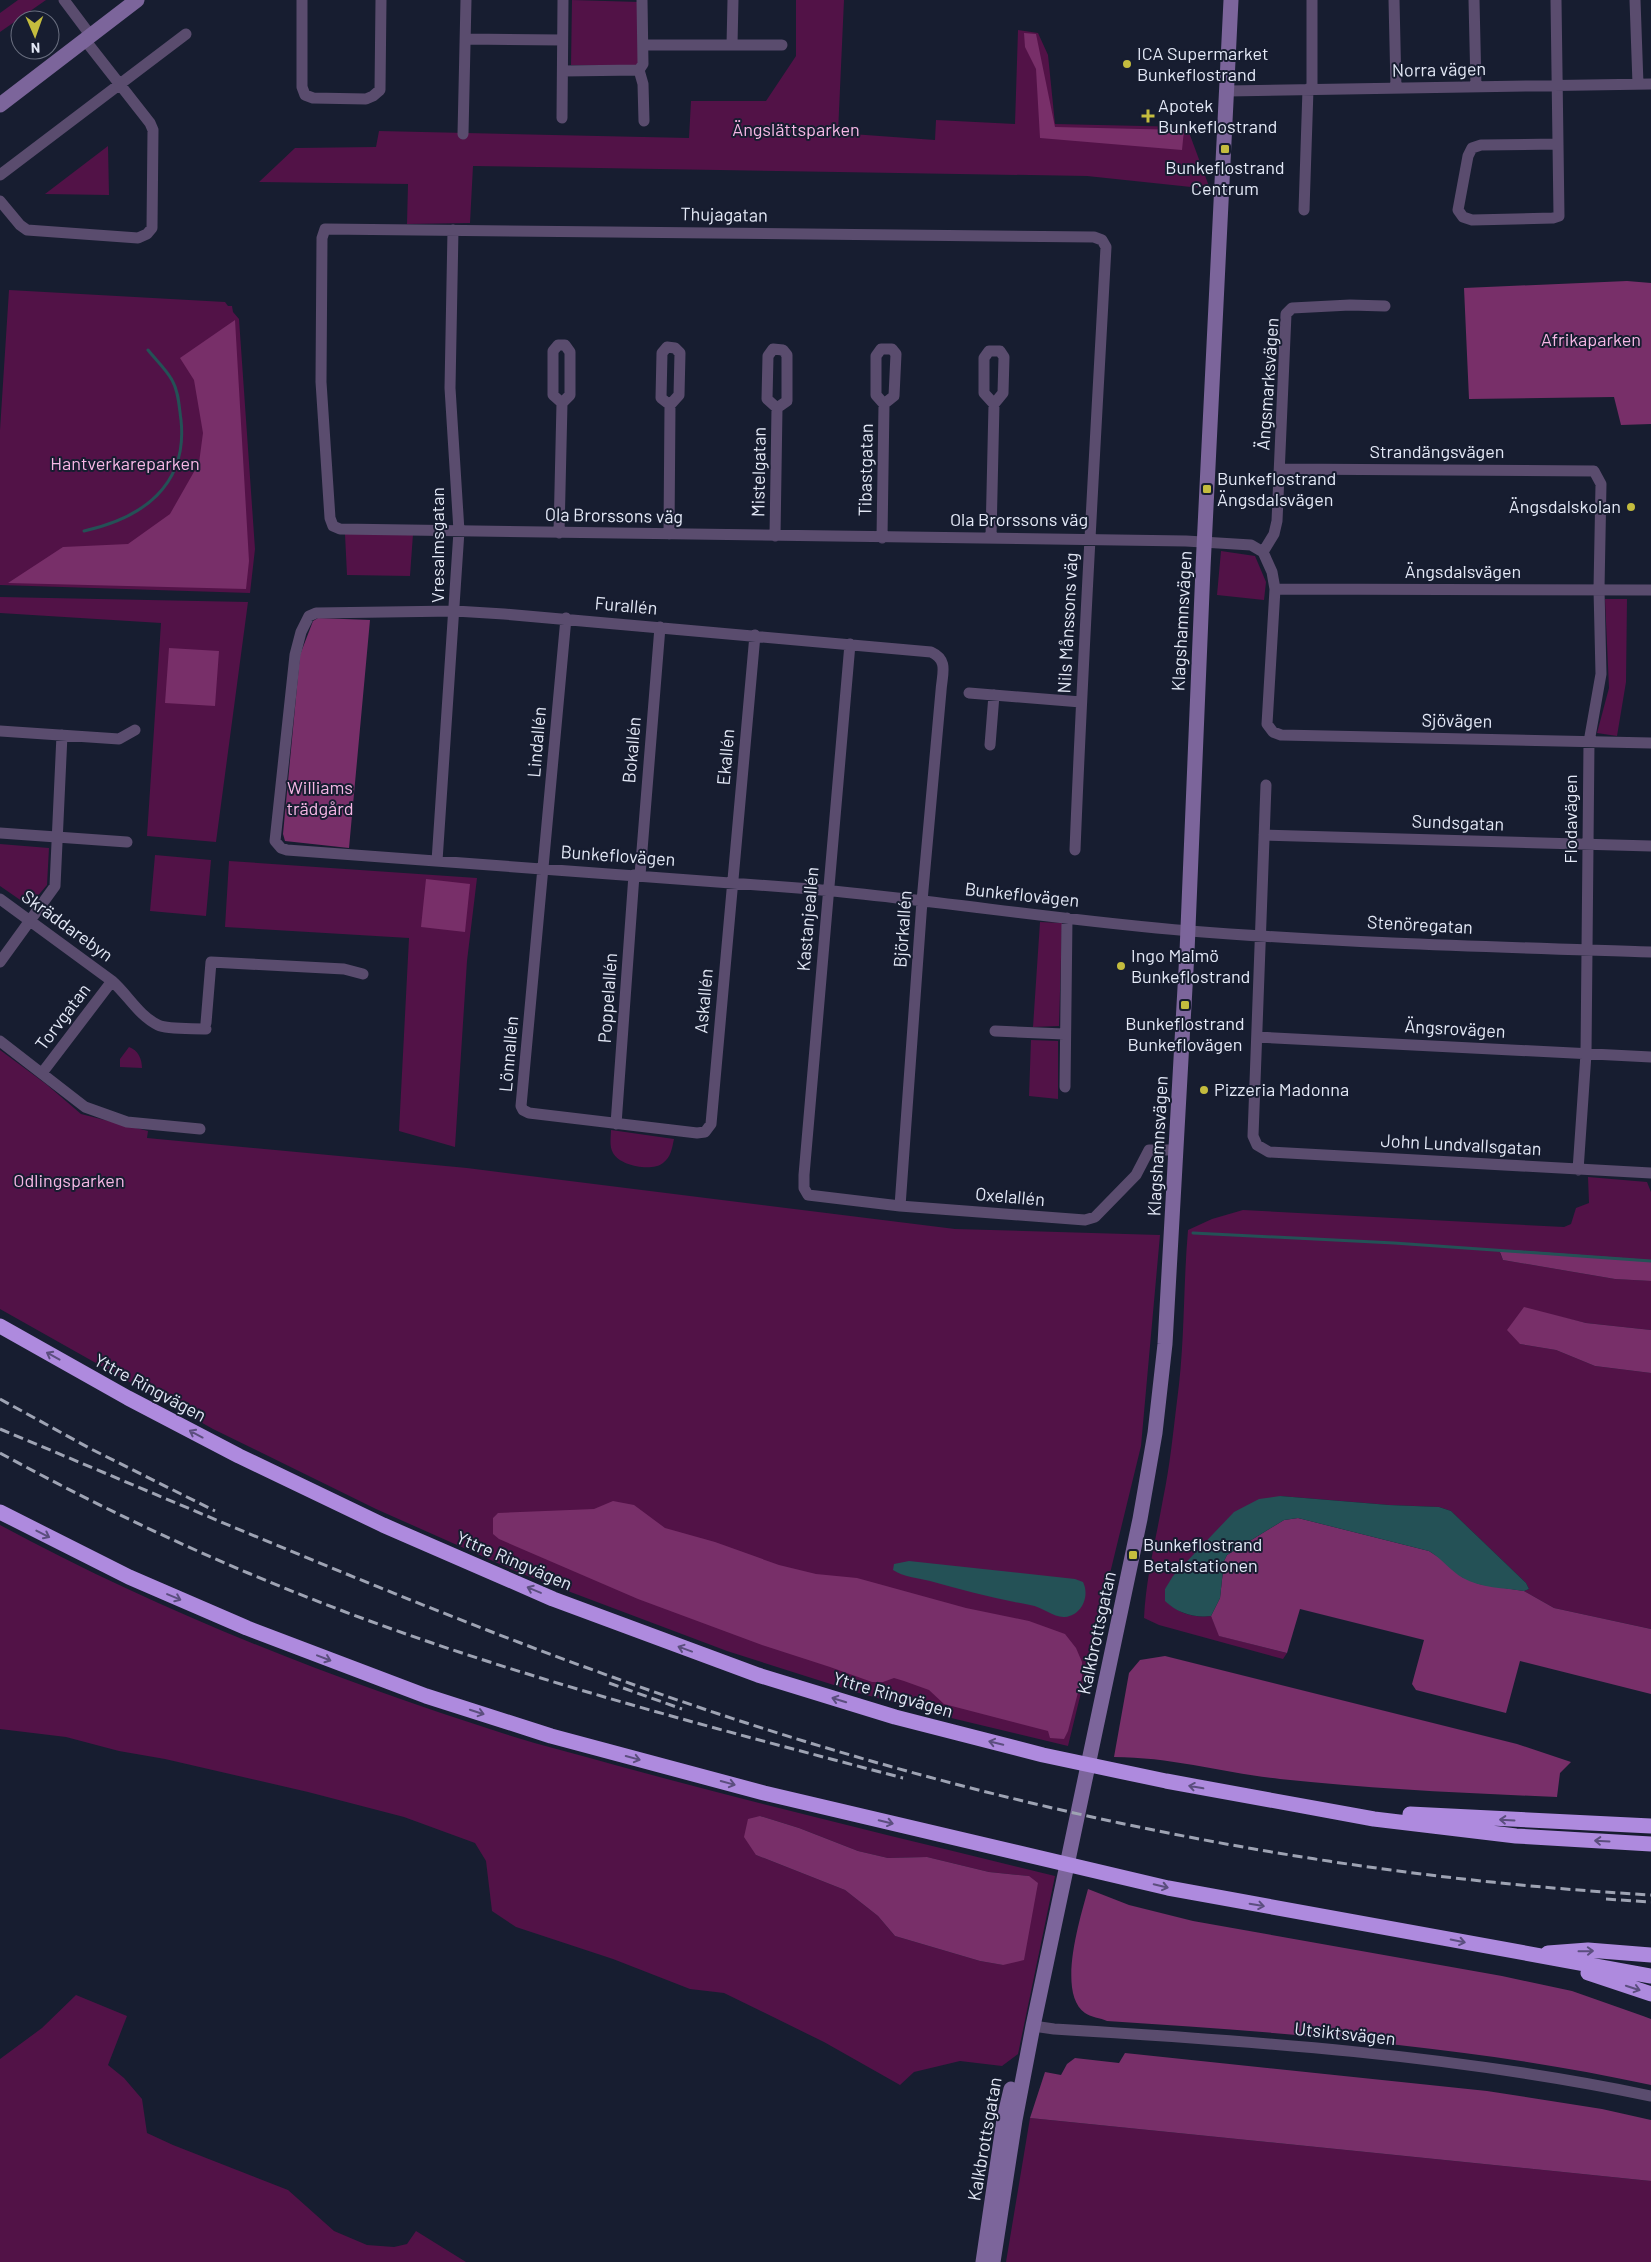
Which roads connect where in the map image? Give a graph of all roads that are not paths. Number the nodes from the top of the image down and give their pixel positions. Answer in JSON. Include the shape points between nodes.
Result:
{"nodes":[{"id":1,"x":64,"y":0,"type":"edge"},
{"id":2,"x":137,"y":0,"type":"edge"},
{"id":3,"x":302,"y":0,"type":"edge"},
{"id":4,"x":381,"y":0,"type":"edge"},
{"id":5,"x":466,"y":0,"type":"edge"},
{"id":6,"x":563,"y":0,"type":"edge"},
{"id":7,"x":642,"y":0,"type":"edge"},
{"id":8,"x":733,"y":0,"type":"edge"},
{"id":9,"x":1232,"y":0,"type":"edge"},
{"id":10,"x":1312,"y":0,"type":"edge"},
{"id":11,"x":1394,"y":0,"type":"edge"},
{"id":12,"x":1474,"y":0,"type":"edge"},
{"id":13,"x":1556,"y":0,"type":"edge"},
{"id":14,"x":1635,"y":0,"type":"edge"},
{"id":15,"x":186,"y":34,"type":"dead end"},
{"id":16,"x":88,"y":38,"type":"junction"},
{"id":17,"x":466,"y":39,"type":"junction"},
{"id":18,"x":562,"y":40,"type":"junction"},
{"id":19,"x":732,"y":45,"type":"junction"},
{"id":20,"x":782,"y":45,"type":"dead end"},
{"id":21,"x":644,"y":46,"type":"junction"},
{"id":22,"x":639,"y":70,"type":"junction"},
{"id":23,"x":563,"y":71,"type":"junction"},
{"id":24,"x":1638,"y":84,"type":"junction"},
{"id":25,"x":1651,"y":84,"type":"edge"},
{"id":26,"x":120,"y":85,"type":"junction"},
{"id":27,"x":1557,"y":85,"type":"junction"},
{"id":28,"x":1476,"y":87,"type":"junction"},
{"id":29,"x":1396,"y":88,"type":"junction"},
{"id":30,"x":1310,"y":89,"type":"junction"},
{"id":31,"x":1228,"y":90,"type":"junction"},
{"id":32,"x":0,"y":106,"type":"edge"},
{"id":33,"x":562,"y":118,"type":"dead end"},
{"id":34,"x":644,"y":121,"type":"dead end"},
{"id":35,"x":463,"y":134,"type":"dead end"},
{"id":36,"x":1558,"y":144,"type":"junction"},
{"id":37,"x":0,"y":175,"type":"edge"},
{"id":38,"x":0,"y":202,"type":"edge"},
{"id":39,"x":1304,"y":210,"type":"dead end"},
{"id":40,"x":336,"y":228,"type":"joint"},
{"id":41,"x":453,"y":230,"type":"junction"},
{"id":42,"x":1106,"y":247,"type":"joint"},
{"id":43,"x":1385,"y":306,"type":"dead end"},
{"id":44,"x":562,"y":403,"type":"dead end"},
{"id":45,"x":884,"y":404,"type":"dead end"},
{"id":46,"x":994,"y":404,"type":"dead end"},
{"id":47,"x":670,"y":405,"type":"dead end"},
{"id":48,"x":777,"y":408,"type":"dead end"},
{"id":49,"x":1280,"y":469,"type":"junction"},
{"id":50,"x":1594,"y":471,"type":"joint"},
{"id":51,"x":459,"y":531,"type":"junction"},
{"id":52,"x":559,"y":533,"type":"junction"},
{"id":53,"x":669,"y":534,"type":"junction"},
{"id":54,"x":775,"y":536,"type":"junction"},
{"id":55,"x":882,"y":538,"type":"junction"},
{"id":56,"x":991,"y":538,"type":"junction"},
{"id":57,"x":1090,"y":538,"type":"junction"},
{"id":58,"x":1204,"y":542,"type":"junction"},
{"id":59,"x":1263,"y":552,"type":"junction"},
{"id":60,"x":1275,"y":589,"type":"junction"},
{"id":61,"x":1599,"y":590,"type":"junction"},
{"id":62,"x":1651,"y":590,"type":"edge"},
{"id":63,"x":455,"y":611,"type":"junction"},
{"id":64,"x":309,"y":616,"type":"joint"},
{"id":65,"x":566,"y":618,"type":"junction"},
{"id":66,"x":660,"y":627,"type":"junction"},
{"id":67,"x":755,"y":635,"type":"junction"},
{"id":68,"x":850,"y":644,"type":"junction"},
{"id":69,"x":940,"y":656,"type":"joint"},
{"id":70,"x":969,"y":693,"type":"dead end"},
{"id":71,"x":994,"y":695,"type":"junction"},
{"id":72,"x":1081,"y":702,"type":"junction"},
{"id":73,"x":135,"y":730,"type":"dead end"},
{"id":74,"x":0,"y":731,"type":"edge"},
{"id":75,"x":62,"y":735,"type":"junction"},
{"id":76,"x":1589,"y":742,"type":"junction"},
{"id":77,"x":1651,"y":743,"type":"edge"},
{"id":78,"x":990,"y":745,"type":"dead end"},
{"id":79,"x":1266,"y":785,"type":"dead end"},
{"id":80,"x":0,"y":833,"type":"edge"},
{"id":81,"x":1264,"y":835,"type":"junction"},
{"id":82,"x":57,"y":837,"type":"junction"},
{"id":83,"x":127,"y":842,"type":"dead end"},
{"id":84,"x":1589,"y":845,"type":"junction"},
{"id":85,"x":1651,"y":846,"type":"edge"},
{"id":86,"x":1075,"y":850,"type":"dead end"},
{"id":87,"x":437,"y":860,"type":"junction"},
{"id":88,"x":544,"y":869,"type":"junction"},
{"id":89,"x":637,"y":875,"type":"junction"},
{"id":90,"x":732,"y":882,"type":"junction"},
{"id":91,"x":828,"y":890,"type":"junction"},
{"id":92,"x":0,"y":899,"type":"edge"},
{"id":93,"x":922,"y":901,"type":"junction"},
{"id":94,"x":1067,"y":918,"type":"junction"},
{"id":95,"x":30,"y":921,"type":"junction"},
{"id":96,"x":1188,"y":931,"type":"junction"},
{"id":97,"x":1262,"y":936,"type":"junction"},
{"id":98,"x":1588,"y":950,"type":"junction"},
{"id":99,"x":1651,"y":952,"type":"edge"},
{"id":100,"x":0,"y":962,"type":"edge"},
{"id":101,"x":362,"y":974,"type":"dead end"},
{"id":102,"x":112,"y":981,"type":"junction"},
{"id":103,"x":995,"y":1031,"type":"dead end"},
{"id":104,"x":1064,"y":1034,"type":"junction"},
{"id":105,"x":1257,"y":1037,"type":"junction"},
{"id":106,"x":0,"y":1042,"type":"edge"},
{"id":107,"x":1586,"y":1054,"type":"junction"},
{"id":108,"x":1651,"y":1057,"type":"edge"},
{"id":109,"x":42,"y":1073,"type":"junction"},
{"id":110,"x":1065,"y":1087,"type":"dead end"},
{"id":111,"x":616,"y":1124,"type":"junction"},
{"id":112,"x":710,"y":1124,"type":"joint"},
{"id":113,"x":200,"y":1128,"type":"dead end"},
{"id":114,"x":1176,"y":1150,"type":"junction"},
{"id":115,"x":1578,"y":1170,"type":"junction"},
{"id":116,"x":1651,"y":1173,"type":"edge"},
{"id":117,"x":808,"y":1195,"type":"joint"},
{"id":118,"x":900,"y":1206,"type":"junction"},
{"id":119,"x":1171,"y":1245,"type":"joint"},
{"id":120,"x":0,"y":1326,"type":"edge"},
{"id":121,"x":0,"y":1512,"type":"edge"},
{"id":122,"x":1244,"y":1795,"type":"junction"},
{"id":123,"x":1651,"y":1826,"type":"edge"},
{"id":124,"x":1651,"y":1844,"type":"edge"},
{"id":125,"x":1520,"y":1953,"type":"junction"},
{"id":126,"x":1649,"y":1956,"type":"edge"},
{"id":127,"x":1648,"y":1976,"type":"edge"},
{"id":128,"x":1651,"y":1994,"type":"edge"},
{"id":129,"x":1033,"y":2026,"type":"junction"},
{"id":130,"x":1651,"y":2096,"type":"edge"},
{"id":131,"x":982,"y":2262,"type":"edge"},
{"id":132,"x":993,"y":2262,"type":"edge"}],
"edges":[{"from":1,"to":16,"type":"street"},
{"from":2,"to":16,"type":"street"},
{"from":3,"to":4,"type":"street","via":[[302,88],[305,95],[357,99],[373,96],[380,90]]},
{"from":5,"to":17,"type":"street"},
{"from":6,"to":18,"type":"street"},
{"from":7,"to":21,"type":"street"},
{"from":8,"to":19,"type":"street"},
{"from":9,"to":31,"type":"street","name":"Klagshamnsvägen"},
{"from":10,"to":30,"type":"street"},
{"from":11,"to":29,"type":"street"},
{"from":12,"to":28,"type":"street"},
{"from":13,"to":27,"type":"street"},
{"from":14,"to":24,"type":"street"},
{"from":15,"to":26,"type":"street"},
{"from":16,"to":26,"type":"street"},
{"from":16,"to":32,"type":"street"},
{"from":17,"to":18,"type":"street"},
{"from":17,"to":35,"type":"street"},
{"from":18,"to":23,"type":"street"},
{"from":19,"to":20,"type":"street"},
{"from":19,"to":21,"type":"street"},
{"from":21,"to":22,"type":"street","via":[[643,64]]},
{"from":22,"to":23,"type":"street"},
{"from":22,"to":34,"type":"street","via":[[643,84]]},
{"from":23,"to":33,"type":"street"},
{"from":24,"to":25,"type":"street","name":"Norra vägen"},
{"from":24,"to":27,"type":"street","name":"Norra vägen"},
{"from":26,"to":37,"type":"street"},
{"from":26,"to":38,"type":"street","via":[[153,130],[152,228],[147,234],[138,238],[28,230]]},
{"from":27,"to":28,"type":"street","name":"Norra vägen"},
{"from":27,"to":36,"type":"street"},
{"from":28,"to":29,"type":"street","name":"Norra vägen"},
{"from":29,"to":30,"type":"street","name":"Norra vägen"},
{"from":30,"to":31,"type":"street","name":"Norra vägen"},
{"from":30,"to":39,"type":"street"},
{"from":31,"to":58,"type":"street","name":"Klagshamnsvägen"},
{"from":36,"to":36,"type":"street","via":[[1559,216],[1472,220],[1458,210],[1472,148],[1481,145]]},
{"from":40,"to":41,"type":"street","name":"Thujagatan"},
{"from":40,"to":51,"type":"street","name":"Ola Brorssons väg","via":[[325,229],[322,238],[320,309],[321,382],[333,526],[340,529]]},
{"from":41,"to":42,"type":"street","name":"Thujagatan","via":[[1094,237],[1102,240]]},
{"from":41,"to":51,"type":"street","name":"Vresalmsgatan","via":[[450,388]]},
{"from":42,"to":57,"type":"street","name":"Nils Månssons väg"},
{"from":43,"to":49,"type":"street","name":"Ängsmarksvägen","via":[[1292,308],[1286,314]]},
{"from":44,"to":52,"type":"street"},
{"from":45,"to":55,"type":"street","name":"Tibastgatan"},
{"from":46,"to":56,"type":"street"},
{"from":47,"to":53,"type":"street"},
{"from":48,"to":54,"type":"street","name":"Mistelgatan"},
{"from":49,"to":50,"type":"street","name":"Strandängsvägen"},
{"from":49,"to":59,"type":"street","name":"Ängsmarksvägen","via":[[1274,534]]},
{"from":50,"to":61,"type":"street","name":"Flodavägen","via":[[1601,484]]},
{"from":51,"to":52,"type":"street","name":"Ola Brorssons väg"},
{"from":51,"to":63,"type":"street","name":"Vresalmsgatan"},
{"from":52,"to":53,"type":"street","name":"Ola Brorssons väg"},
{"from":53,"to":54,"type":"street","name":"Ola Brorssons väg"},
{"from":54,"to":55,"type":"street","name":"Ola Brorssons väg"},
{"from":55,"to":56,"type":"street","name":"Ola Brorssons väg"},
{"from":56,"to":57,"type":"street","name":"Ola Brorssons väg"},
{"from":57,"to":58,"type":"street","name":"Ola Brorssons väg"},
{"from":57,"to":72,"type":"street","name":"Nils Månssons väg"},
{"from":58,"to":59,"type":"street","via":[[1251,545]]},
{"from":58,"to":96,"type":"street","name":"Klagshamnsvägen"},
{"from":59,"to":60,"type":"street"},
{"from":60,"to":61,"type":"street","name":"Ängsdalsvägen"},
{"from":60,"to":76,"type":"street","name":"Sjövägen","via":[[1267,724],[1273,732],[1281,735]]},
{"from":61,"to":62,"type":"street","name":"Ängsdalsvägen"},
{"from":61,"to":76,"type":"street","name":"Flodavägen","via":[[1601,674]]},
{"from":63,"to":64,"type":"street","name":"Furallén","via":[[316,613]]},
{"from":63,"to":65,"type":"street","name":"Furallén"},
{"from":63,"to":87,"type":"street","name":"Vresalmsgatan"},
{"from":64,"to":87,"type":"street","name":"Bunkeflovägen","via":[[295,655],[275,841],[280,848],[287,850]]},
{"from":65,"to":66,"type":"street","name":"Furallén"},
{"from":65,"to":88,"type":"street","name":"Lindallén"},
{"from":66,"to":67,"type":"street","name":"Furallén"},
{"from":66,"to":89,"type":"street","name":"Bokallén"},
{"from":67,"to":68,"type":"street","name":"Furallén"},
{"from":67,"to":90,"type":"street","name":"Ekallén"},
{"from":68,"to":69,"type":"street","name":"Furallén","via":[[932,652]]},
{"from":68,"to":91,"type":"street","name":"Kastanjeallén"},
{"from":69,"to":93,"type":"street","name":"Björkallén","via":[[943,660],[941,691]]},
{"from":70,"to":71,"type":"street"},
{"from":71,"to":72,"type":"street"},
{"from":71,"to":78,"type":"street"},
{"from":72,"to":86,"type":"street","name":"Nils Månssons väg"},
{"from":73,"to":75,"type":"street","via":[[119,739]]},
{"from":74,"to":75,"type":"street"},
{"from":75,"to":82,"type":"street"},
{"from":76,"to":77,"type":"street","name":"Sjövägen"},
{"from":76,"to":84,"type":"street","name":"Flodavägen"},
{"from":79,"to":81,"type":"street"},
{"from":80,"to":82,"type":"street"},
{"from":81,"to":84,"type":"street","name":"Sundsgatan"},
{"from":81,"to":97,"type":"street"},
{"from":82,"to":83,"type":"street"},
{"from":82,"to":95,"type":"street","via":[[55,886]]},
{"from":84,"to":85,"type":"street","name":"Sundsgatan"},
{"from":84,"to":98,"type":"street","name":"Flodavägen"},
{"from":87,"to":88,"type":"street","name":"Bunkeflovägen"},
{"from":88,"to":89,"type":"street","name":"Bunkeflovägen"},
{"from":88,"to":111,"type":"street","name":"Lönnallén","via":[[521,1106],[529,1113]]},
{"from":89,"to":90,"type":"street","name":"Bunkeflovägen"},
{"from":89,"to":111,"type":"street","name":"Poppelallén"},
{"from":90,"to":91,"type":"street","name":"Bunkeflovägen"},
{"from":90,"to":112,"type":"street","name":"Askallén"},
{"from":91,"to":93,"type":"street","name":"Bunkeflovägen"},
{"from":91,"to":117,"type":"street","name":"Kastanjeallén","via":[[804,1175],[804,1188]]},
{"from":92,"to":95,"type":"street","name":"Skräddarebyn"},
{"from":93,"to":94,"type":"street","name":"Bunkeflovägen"},
{"from":93,"to":118,"type":"street","name":"Björkallén"},
{"from":94,"to":96,"type":"street","name":"Bunkeflovägen"},
{"from":94,"to":104,"type":"street"},
{"from":95,"to":100,"type":"street"},
{"from":95,"to":102,"type":"street","name":"Skräddarebyn"},
{"from":96,"to":97,"type":"street","name":"Stenöregatan"},
{"from":96,"to":114,"type":"street","name":"Klagshamnsvägen"},
{"from":97,"to":98,"type":"street","name":"Stenöregatan"},
{"from":97,"to":105,"type":"street"},
{"from":98,"to":99,"type":"street","name":"Stenöregatan"},
{"from":98,"to":107,"type":"street","name":"Flodavägen"},
{"from":101,"to":102,"type":"street","name":"Skräddarebyn","via":[[344,969],[211,962],[206,1026],[159,1026],[138,1010]]},
{"from":102,"to":109,"type":"street","name":"Torvgatan"},
{"from":103,"to":104,"type":"street"},
{"from":104,"to":110,"type":"street"},
{"from":105,"to":107,"type":"street","name":"Ängsrovägen"},
{"from":105,"to":115,"type":"street","name":"John Lundvallsgatan","via":[[1252,1136],[1268,1152]]},
{"from":106,"to":109,"type":"street"},
{"from":107,"to":108,"type":"street","name":"Ängsrovägen"},
{"from":107,"to":115,"type":"street","name":"Flodavägen"},
{"from":109,"to":113,"type":"street","via":[[85,1107],[127,1122]]},
{"from":111,"to":112,"type":"street","name":"Lönnallén","via":[[697,1133],[706,1132]]},
{"from":114,"to":118,"type":"street","name":"Oxelallén","via":[[1149,1150],[1136,1175],[1095,1217],[1085,1220]]},
{"from":114,"to":119,"type":"street","name":"Klagshamnsvägen"},
{"from":115,"to":116,"type":"street","name":"John Lundvallsgatan"},
{"from":117,"to":118,"type":"street","name":"Oxelallén"},
{"from":119,"to":129,"type":"street","name":"Kalkbrottsgatan","via":[[1157,1413],[1140,1519]]},
{"from":122,"to":120,"type":"highway","name":"Yttre Ringvägen","one_way":true,"via":[[1043,1755],[895,1717],[758,1674],[553,1599],[383,1525],[239,1456]]},
{"from":121,"to":125,"type":"highway","one_way":true,"via":[[129,1577],[247,1628],[426,1696],[552,1736],[681,1771],[1209,1897]]},
{"from":123,"to":122,"type":"highway","one_way":true,"via":[[1415,1815]]},
{"from":124,"to":122,"type":"highway","one_way":true,"via":[[1442,1828]]},
{"from":125,"to":126,"type":"highway","one_way":true,"via":[[1588,1950]]},
{"from":125,"to":127,"type":"highway"},
{"from":125,"to":128,"type":"highway","one_way":true},
{"from":129,"to":130,"type":"street","name":"Utsiktsvägen","via":[[1351,2052],[1522,2072]]},
{"from":129,"to":131,"type":"street","name":"Kalkbrottsgatan","via":[[1016,2072],[1004,2119]]},
{"from":129,"to":132,"type":"street","name":"Kalkbrottsgatan"}]}
